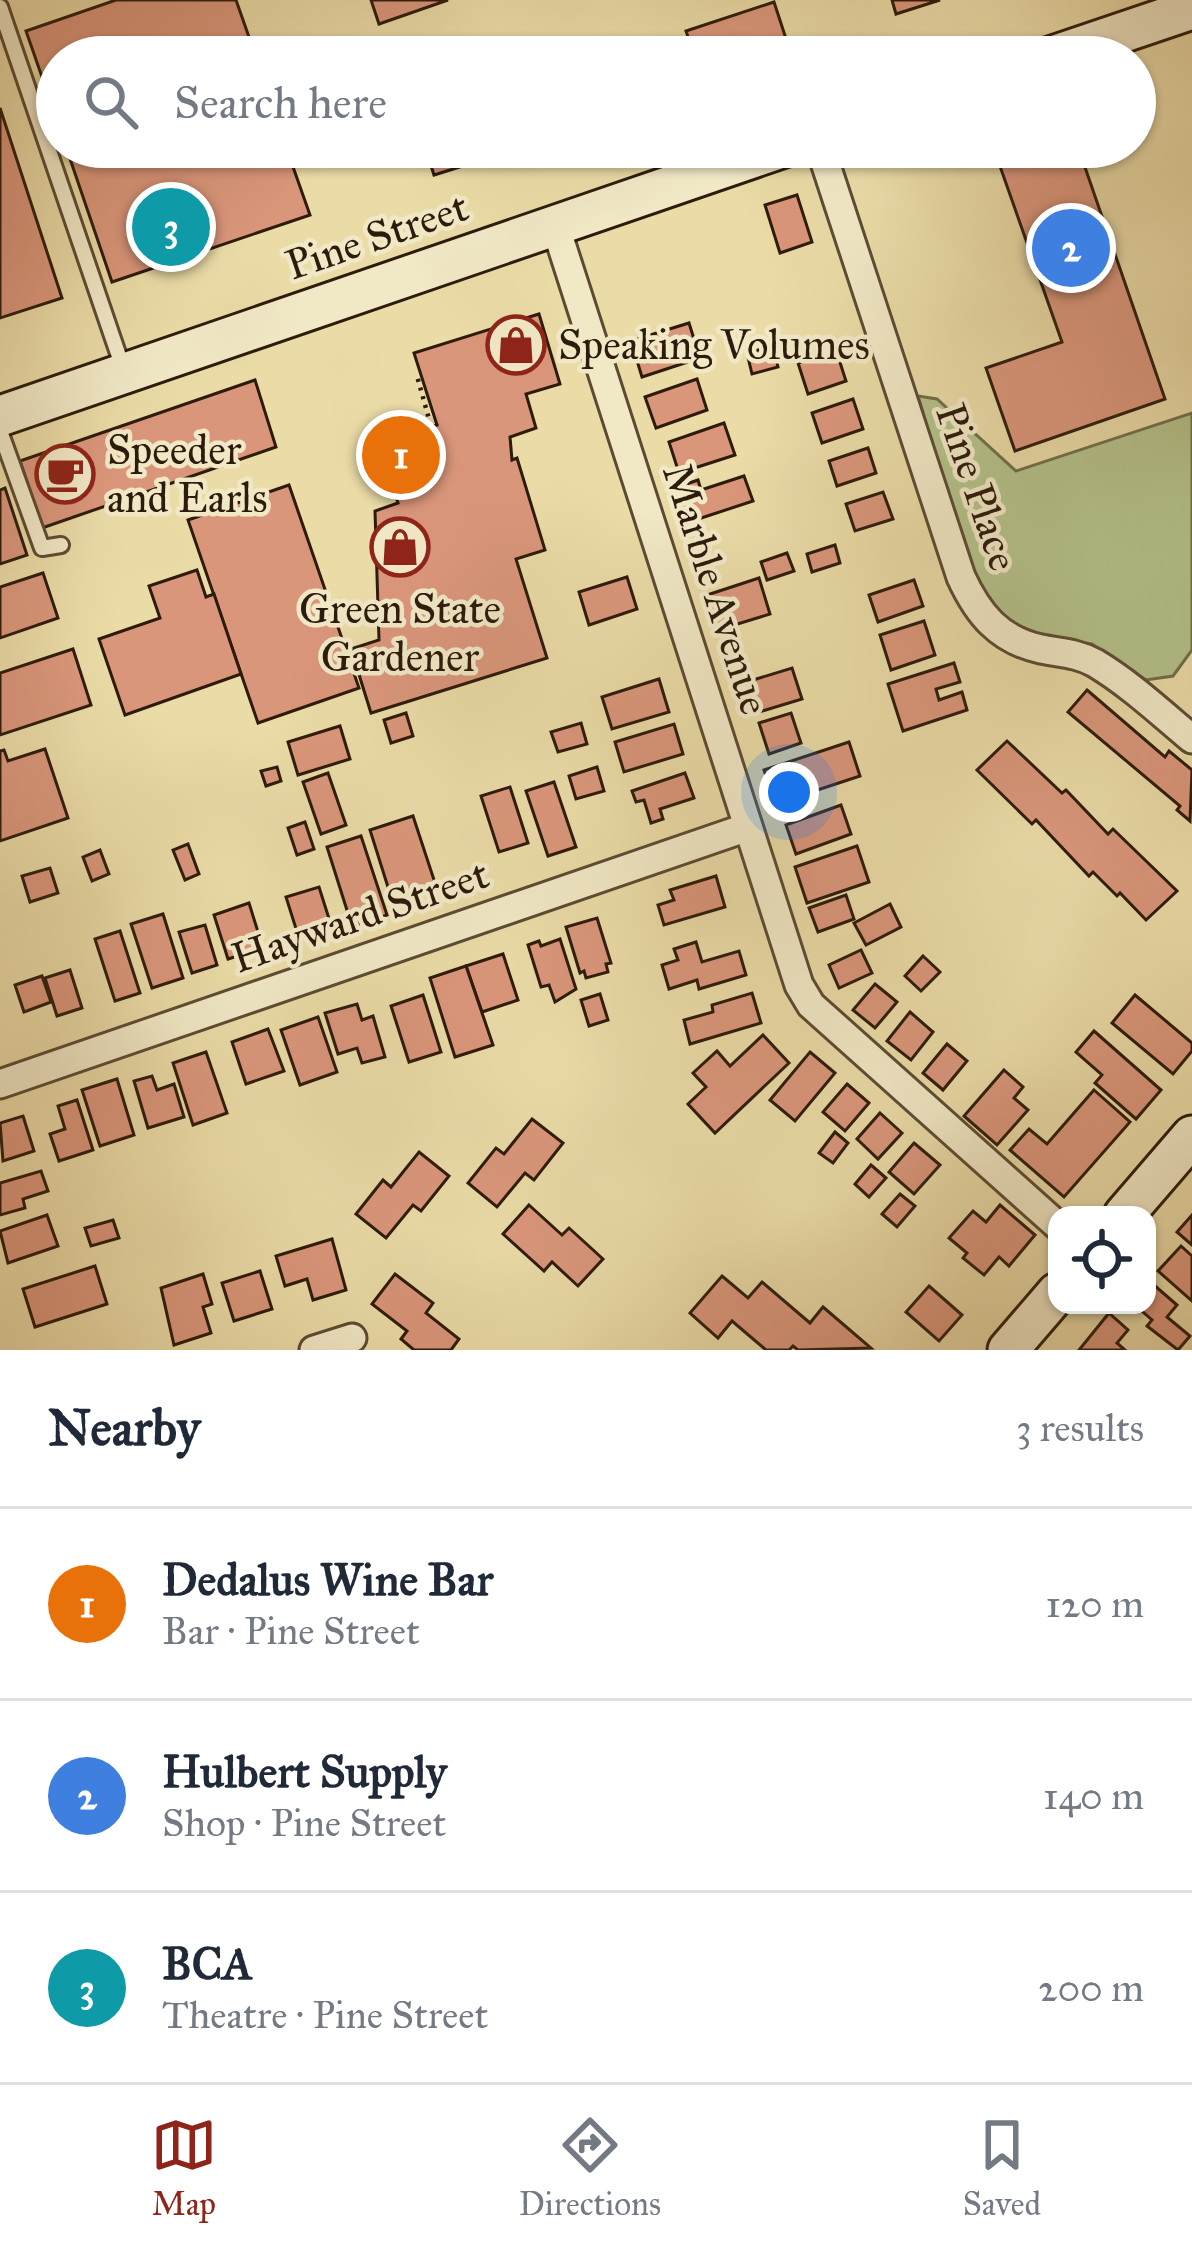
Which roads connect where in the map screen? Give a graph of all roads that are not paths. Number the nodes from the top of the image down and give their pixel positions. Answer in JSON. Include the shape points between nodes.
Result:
{"nodes":[{"id":1,"x":0,"y":7,"type":"edge"},
{"id":2,"x":1192,"y":9,"type":"edge"},
{"id":3,"x":1112,"y":36,"type":"edge"},
{"id":4,"x":36,"y":112,"type":"edge"},
{"id":5,"x":55,"y":168,"type":"edge"},
{"id":6,"x":722,"y":168,"type":"edge"},
{"id":7,"x":827,"y":168,"type":"edge"},
{"id":8,"x":555,"y":225,"type":"junction"},
{"id":9,"x":125,"y":373,"type":"junction"},
{"id":10,"x":0,"y":416,"type":"edge"},
{"id":11,"x":0,"y":431,"type":"edge"},
{"id":12,"x":61,"y":545,"type":"dead end"},
{"id":13,"x":1192,"y":739,"type":"edge"},
{"id":14,"x":748,"y":827,"type":"junction"},
{"id":15,"x":0,"y":1084,"type":"edge"},
{"id":16,"x":1192,"y":1136,"type":"edge"},
{"id":17,"x":1132,"y":1206,"type":"edge"},
{"id":18,"x":1048,"y":1217,"type":"edge"},
{"id":19,"x":1048,"y":1303,"type":"edge"},
{"id":20,"x":352,"y":1337,"type":"dead end"},
{"id":21,"x":314,"y":1350,"type":"edge"},
{"id":22,"x":1008,"y":1350,"type":"edge"}],
"edges":[{"from":1,"to":4,"type":"lane"},
{"from":2,"to":3,"type":"main road"},
{"from":5,"to":9,"type":"lane"},
{"from":6,"to":8,"type":"main road","name":"Pine Street"},
{"from":7,"to":13,"type":"street","name":"Pine Place","via":[[972,602],[1014,642],[1097,664]]},
{"from":8,"to":9,"type":"main road","name":"Pine Street"},
{"from":8,"to":14,"type":"street","name":"Marble Avenue"},
{"from":9,"to":10,"type":"main road","name":"Pine Street"},
{"from":11,"to":12,"type":"lane","via":[[42,548]]},
{"from":14,"to":15,"type":"street","name":"Hayward Street"},
{"from":14,"to":18,"type":"street","name":"Marble Avenue","via":[[811,1005]]},
{"from":16,"to":17,"type":"main road"},
{"from":19,"to":22,"type":"main road"},
{"from":20,"to":21,"type":"street"}]}
